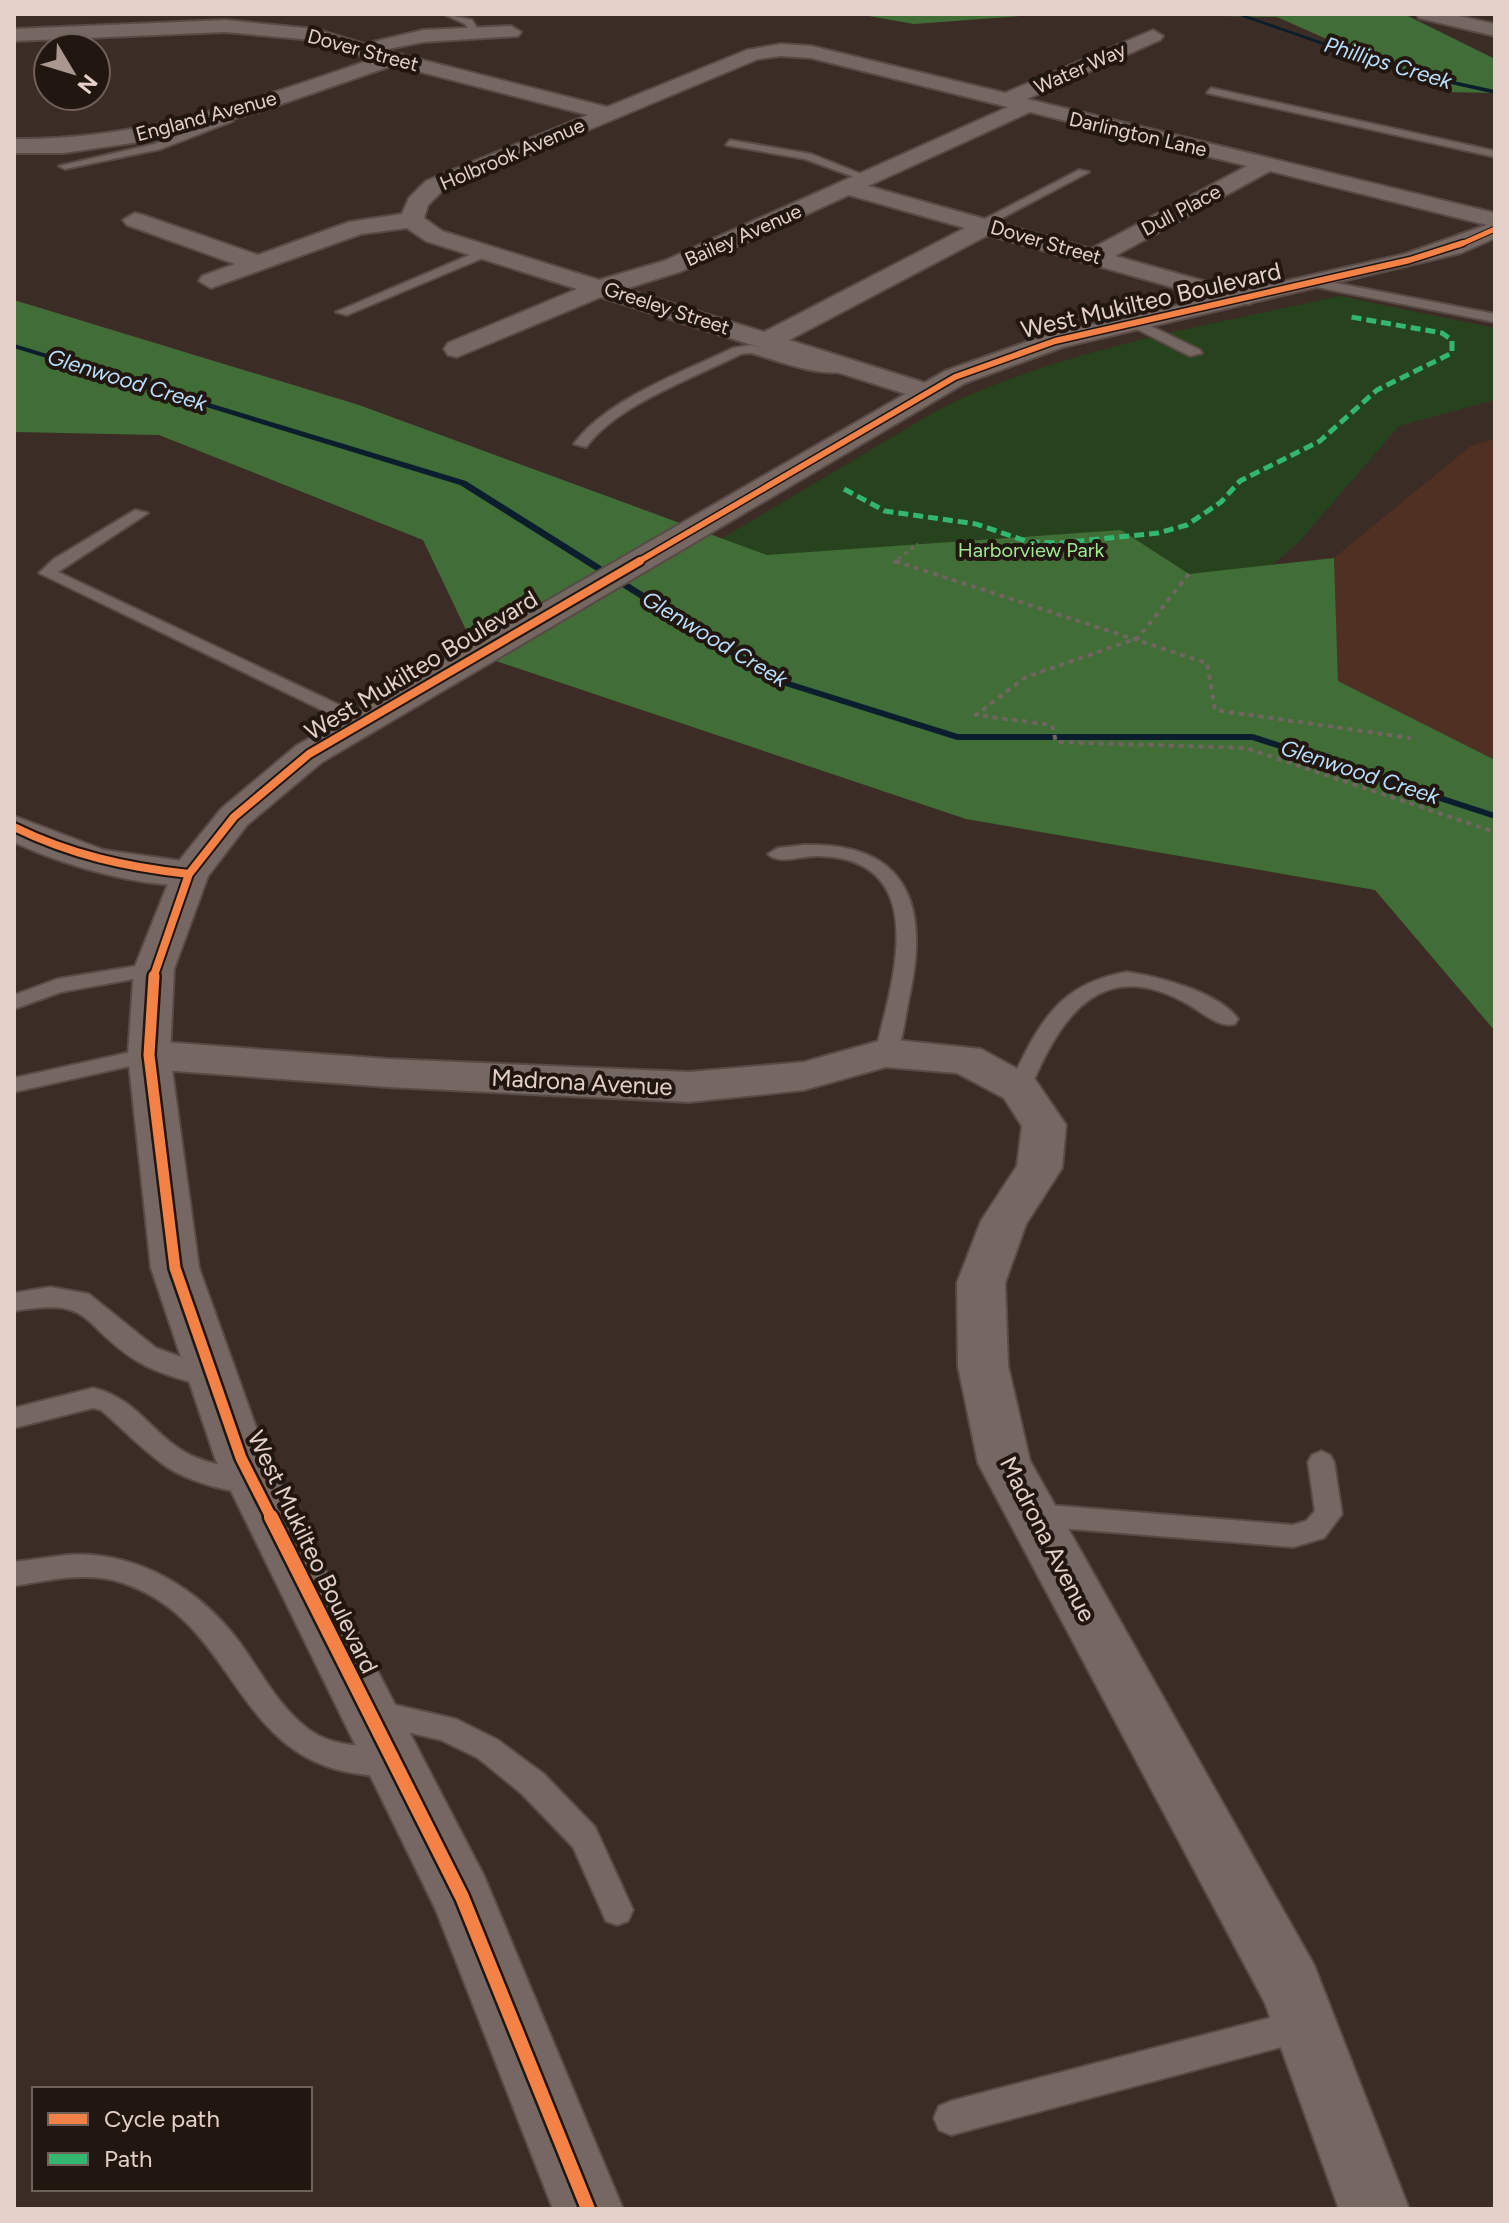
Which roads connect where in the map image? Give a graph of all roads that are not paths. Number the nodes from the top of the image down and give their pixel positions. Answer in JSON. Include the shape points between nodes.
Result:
{"nodes":[{"id":1,"x":449,"y":14,"type":"edge"},
{"id":2,"x":1426,"y":14,"type":"edge"},
{"id":3,"x":79,"y":22,"type":"edge"},
{"id":4,"x":1495,"y":30,"type":"edge"},
{"id":5,"x":511,"y":32,"type":"dead end"},
{"id":6,"x":14,"y":35,"type":"edge"},
{"id":7,"x":477,"y":36,"type":"junction"},
{"id":8,"x":1153,"y":36,"type":"dead end"},
{"id":9,"x":362,"y":49,"type":"junction"},
{"id":10,"x":781,"y":50,"type":"joint"},
{"id":11,"x":393,"y":59,"type":"junction"},
{"id":12,"x":1211,"y":91,"type":"dead end"},
{"id":13,"x":1270,"y":95,"type":"dead end"},
{"id":14,"x":1015,"y":104,"type":"junction"},
{"id":15,"x":1307,"y":113,"type":"junction"},
{"id":16,"x":610,"y":114,"type":"junction"},
{"id":17,"x":216,"y":117,"type":"junction"},
{"id":18,"x":730,"y":143,"type":"dead end"},
{"id":19,"x":14,"y":146,"type":"edge"},
{"id":20,"x":1495,"y":154,"type":"edge"},
{"id":21,"x":1267,"y":164,"type":"junction"},
{"id":22,"x":65,"y":166,"type":"dead end"},
{"id":23,"x":1083,"y":172,"type":"dead end"},
{"id":24,"x":858,"y":184,"type":"junction"},
{"id":25,"x":135,"y":220,"type":"dead end"},
{"id":26,"x":412,"y":220,"type":"junction"},
{"id":27,"x":1495,"y":220,"type":"edge"},
{"id":28,"x":984,"y":225,"type":"junction"},
{"id":29,"x":1495,"y":229,"type":"edge"},
{"id":30,"x":486,"y":252,"type":"junction"},
{"id":31,"x":1096,"y":256,"type":"junction"},
{"id":32,"x":259,"y":264,"type":"junction"},
{"id":33,"x":211,"y":281,"type":"dead end"},
{"id":34,"x":1315,"y":283,"type":"junction"},
{"id":35,"x":604,"y":287,"type":"junction"},
{"id":36,"x":1241,"y":299,"type":"junction"},
{"id":37,"x":342,"y":312,"type":"dead end"},
{"id":38,"x":1495,"y":318,"type":"edge"},
{"id":39,"x":1136,"y":323,"type":"junction"},
{"id":40,"x":767,"y":341,"type":"junction"},
{"id":41,"x":457,"y":349,"type":"dead end"},
{"id":42,"x":1195,"y":353,"type":"dead end"},
{"id":43,"x":848,"y":367,"type":"junction"},
{"id":44,"x":925,"y":392,"type":"junction"},
{"id":45,"x":581,"y":444,"type":"dead end"},
{"id":46,"x":140,"y":513,"type":"dead end"},
{"id":47,"x":363,"y":723,"type":"junction"},
{"id":48,"x":14,"y":827,"type":"edge"},
{"id":49,"x":778,"y":854,"type":"dead end"},
{"id":50,"x":189,"y":874,"type":"junction"},
{"id":51,"x":154,"y":969,"type":"junction"},
{"id":52,"x":14,"y":1002,"type":"edge"},
{"id":53,"x":1228,"y":1019,"type":"dead end"},
{"id":54,"x":886,"y":1053,"type":"junction"},
{"id":55,"x":149,"y":1055,"type":"junction"},
{"id":56,"x":14,"y":1085,"type":"edge"},
{"id":57,"x":1019,"y":1088,"type":"junction"},
{"id":58,"x":14,"y":1302,"type":"edge"},
{"id":59,"x":214,"y":1379,"type":"junction"},
{"id":60,"x":14,"y":1418,"type":"edge"},
{"id":61,"x":1321,"y":1462,"type":"dead end"},
{"id":62,"x":254,"y":1483,"type":"junction"},
{"id":63,"x":1033,"y":1515,"type":"junction"},
{"id":64,"x":14,"y":1574,"type":"edge"},
{"id":65,"x":369,"y":1712,"type":"junction"},
{"id":66,"x":396,"y":1765,"type":"junction"},
{"id":67,"x":617,"y":1910,"type":"dead end"},
{"id":68,"x":1305,"y":2024,"type":"junction"},
{"id":69,"x":951,"y":2118,"type":"dead end"},
{"id":70,"x":588,"y":2209,"type":"edge"},
{"id":71,"x":1374,"y":2209,"type":"edge"}],
"edges":[{"from":1,"to":7,"type":"lane","via":[[469,22]]},
{"from":2,"to":4,"type":"street"},
{"from":3,"to":6,"type":"street","name":"Dover Street"},
{"from":3,"to":9,"type":"street","name":"Dover Street","via":[[225,26],[315,35]]},
{"from":5,"to":7,"type":"street"},
{"from":7,"to":9,"type":"street","via":[[423,36]]},
{"from":8,"to":14,"type":"street","name":"Water Way"},
{"from":9,"to":11,"type":"street","name":"Dover Street"},
{"from":10,"to":14,"type":"street","name":"Darlington Lane","via":[[811,52]]},
{"from":10,"to":16,"type":"street","name":"Holbrook Avenue","via":[[754,54]]},
{"from":11,"to":16,"type":"street","name":"Dover Street"},
{"from":11,"to":17,"type":"street","name":"England Avenue"},
{"from":12,"to":15,"type":"lane"},
{"from":13,"to":15,"type":"lane"},
{"from":14,"to":21,"type":"street","name":"Darlington Lane"},
{"from":14,"to":24,"type":"street","name":"Bailey Avenue"},
{"from":15,"to":20,"type":"lane"},
{"from":16,"to":26,"type":"street","name":"Holbrook Avenue","via":[[434,186],[417,203]]},
{"from":17,"to":19,"type":"street","name":"England Avenue","via":[[114,140]]},
{"from":17,"to":22,"type":"lane","via":[[228,122],[157,147]]},
{"from":18,"to":24,"type":"lane","via":[[807,156]]},
{"from":21,"to":27,"type":"street","name":"Darlington Lane"},
{"from":21,"to":31,"type":"street","name":"Dull Place"},
{"from":23,"to":28,"type":"lane"},
{"from":24,"to":28,"type":"street","name":"Dover Street"},
{"from":24,"to":35,"type":"street","name":"Bailey Avenue","via":[[673,266]]},
{"from":25,"to":32,"type":"street"},
{"from":26,"to":30,"type":"street","name":"Greeley Street","via":[[434,236]]},
{"from":26,"to":32,"type":"street","via":[[357,227]]},
{"from":28,"to":31,"type":"street","name":"Dover Street"},
{"from":28,"to":40,"type":"street"},
{"from":29,"to":34,"type":"street","name":"West Mukilteo Boulevard","via":[[1452,248]]},
{"from":30,"to":35,"type":"street","name":"Greeley Street"},
{"from":30,"to":37,"type":"lane"},
{"from":31,"to":36,"type":"street","name":"Dover Street"},
{"from":32,"to":33,"type":"street"},
{"from":34,"to":36,"type":"street","name":"West Mukilteo Boulevard"},
{"from":34,"to":38,"type":"lane"},
{"from":35,"to":40,"type":"street","name":"Greeley Street"},
{"from":35,"to":41,"type":"street","name":"Bailey Avenue"},
{"from":36,"to":39,"type":"street","name":"West Mukilteo Boulevard"},
{"from":39,"to":42,"type":"lane"},
{"from":39,"to":44,"type":"street","name":"West Mukilteo Boulevard","via":[[1019,351]]},
{"from":40,"to":43,"type":"street","name":"Greeley Street"},
{"from":43,"to":44,"type":"street","name":"Greeley Street"},
{"from":43,"to":45,"type":"lane","via":[[819,368],[751,349],[738,351],[606,419],[585,433]]},
{"from":44,"to":47,"type":"street","name":"West Mukilteo Boulevard"},
{"from":46,"to":47,"type":"lane","via":[[47,573]]},
{"from":47,"to":50,"type":"street","name":"West Mukilteo Boulevard","via":[[309,754],[234,817]]},
{"from":48,"to":50,"type":"street","via":[[103,865]]},
{"from":49,"to":54,"type":"lane","via":[[811,849],[852,855],[890,878],[903,895],[910,938]]},
{"from":50,"to":51,"type":"street","name":"West Mukilteo Boulevard"},
{"from":51,"to":52,"type":"lane","via":[[57,986]]},
{"from":51,"to":55,"type":"street","name":"West Mukilteo Boulevard"},
{"from":53,"to":57,"type":"lane","via":[[1192,995],[1156,982],[1132,976],[1107,978],[1080,992],[1050,1026]]},
{"from":54,"to":55,"type":"street","name":"Madrona Avenue","via":[[804,1076],[689,1087]]},
{"from":54,"to":57,"type":"street","name":"Madrona Avenue","via":[[966,1059]]},
{"from":55,"to":56,"type":"lane"},
{"from":55,"to":59,"type":"street","name":"West Mukilteo Boulevard","via":[[175,1268]]},
{"from":57,"to":63,"type":"street","name":"Madrona Avenue","via":[[1044,1125],[1039,1168],[1004,1221],[981,1283],[983,1366],[1004,1463]]},
{"from":58,"to":59,"type":"lane","via":[[50,1296],[80,1300],[147,1355]]},
{"from":59,"to":62,"type":"street","name":"West Mukilteo Boulevard"},
{"from":60,"to":62,"type":"lane","via":[[93,1398],[109,1402],[178,1461]]},
{"from":61,"to":63,"type":"lane","via":[[1329,1514],[1315,1530],[1293,1536]]},
{"from":62,"to":65,"type":"street","name":"West Mukilteo Boulevard"},
{"from":63,"to":68,"type":"street","name":"Madrona Avenue","via":[[1284,1975]]},
{"from":64,"to":66,"type":"lane","via":[[100,1566],[159,1588],[211,1625],[290,1733],[325,1752]]},
{"from":65,"to":66,"type":"street","name":"West Mukilteo Boulevard"},
{"from":65,"to":67,"type":"lane","via":[[446,1728],[488,1749],[533,1784],[584,1837]]},
{"from":66,"to":70,"type":"street","name":"West Mukilteo Boulevard","via":[[462,1897]]},
{"from":68,"to":69,"type":"lane"},
{"from":68,"to":71,"type":"street","name":"Madrona Avenue"}]}
